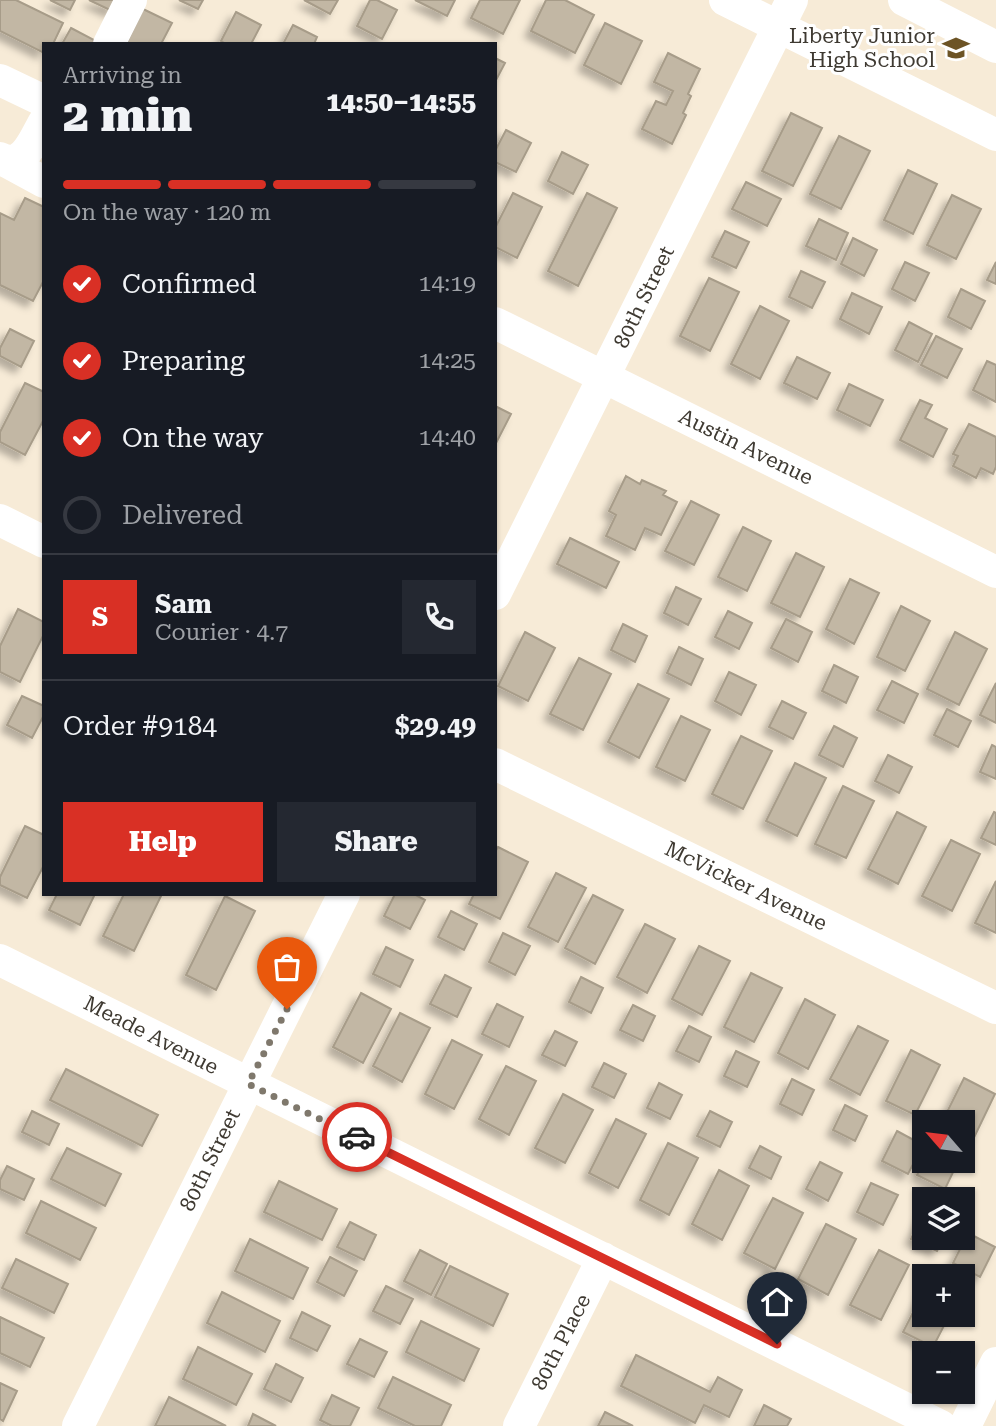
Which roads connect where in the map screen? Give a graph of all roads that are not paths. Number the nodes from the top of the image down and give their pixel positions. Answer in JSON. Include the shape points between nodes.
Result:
{"nodes":[{"id":1,"x":131,"y":0,"type":"edge"},
{"id":2,"x":725,"y":0,"type":"edge"},
{"id":3,"x":904,"y":0,"type":"edge"},
{"id":4,"x":786,"y":14,"type":"edge"},
{"id":5,"x":110,"y":42,"type":"edge"},
{"id":6,"x":996,"y":47,"type":"edge"},
{"id":7,"x":0,"y":80,"type":"edge"},
{"id":8,"x":42,"y":100,"type":"edge"},
{"id":9,"x":42,"y":126,"type":"edge"},
{"id":10,"x":996,"y":135,"type":"edge"},
{"id":11,"x":5,"y":161,"type":"edge"},
{"id":12,"x":42,"y":181,"type":"edge"},
{"id":13,"x":497,"y":324,"type":"edge"},
{"id":14,"x":605,"y":377,"type":"junction"},
{"id":15,"x":0,"y":520,"type":"edge"},
{"id":16,"x":42,"y":541,"type":"edge"},
{"id":17,"x":996,"y":572,"type":"edge"},
{"id":18,"x":497,"y":590,"type":"edge"},
{"id":19,"x":497,"y":765,"type":"edge"},
{"id":20,"x":343,"y":896,"type":"edge"},
{"id":21,"x":0,"y":960,"type":"edge"},
{"id":22,"x":996,"y":1008,"type":"edge"},
{"id":23,"x":248,"y":1084,"type":"junction"},
{"id":24,"x":603,"y":1258,"type":"junction"},
{"id":25,"x":996,"y":1363,"type":"edge"},
{"id":26,"x":78,"y":1426,"type":"edge"},
{"id":27,"x":519,"y":1426,"type":"edge"},
{"id":28,"x":941,"y":1426,"type":"edge"},
{"id":29,"x":965,"y":1426,"type":"edge"}],
"edges":[{"from":1,"to":5,"type":"street"},
{"from":2,"to":4,"type":"street"},
{"from":3,"to":6,"type":"street"},
{"from":4,"to":10,"type":"street"},
{"from":4,"to":14,"type":"street","name":"80th Street"},
{"from":7,"to":8,"type":"street"},
{"from":9,"to":11,"type":"street","via":[[18,161]]},
{"from":11,"to":12,"type":"street"},
{"from":13,"to":14,"type":"street","name":"Austin Avenue"},
{"from":14,"to":17,"type":"street","name":"Austin Avenue"},
{"from":14,"to":18,"type":"street","name":"80th Street"},
{"from":15,"to":16,"type":"street"},
{"from":19,"to":22,"type":"street","name":"McVicker Avenue"},
{"from":20,"to":23,"type":"street","name":"80th Street"},
{"from":21,"to":23,"type":"street","name":"Meade Avenue"},
{"from":23,"to":24,"type":"street","name":"Meade Avenue"},
{"from":23,"to":26,"type":"street","name":"80th Street"},
{"from":24,"to":27,"type":"street","name":"80th Place"},
{"from":24,"to":28,"type":"street","name":"Meade Avenue"},
{"from":25,"to":29,"type":"street"}]}
